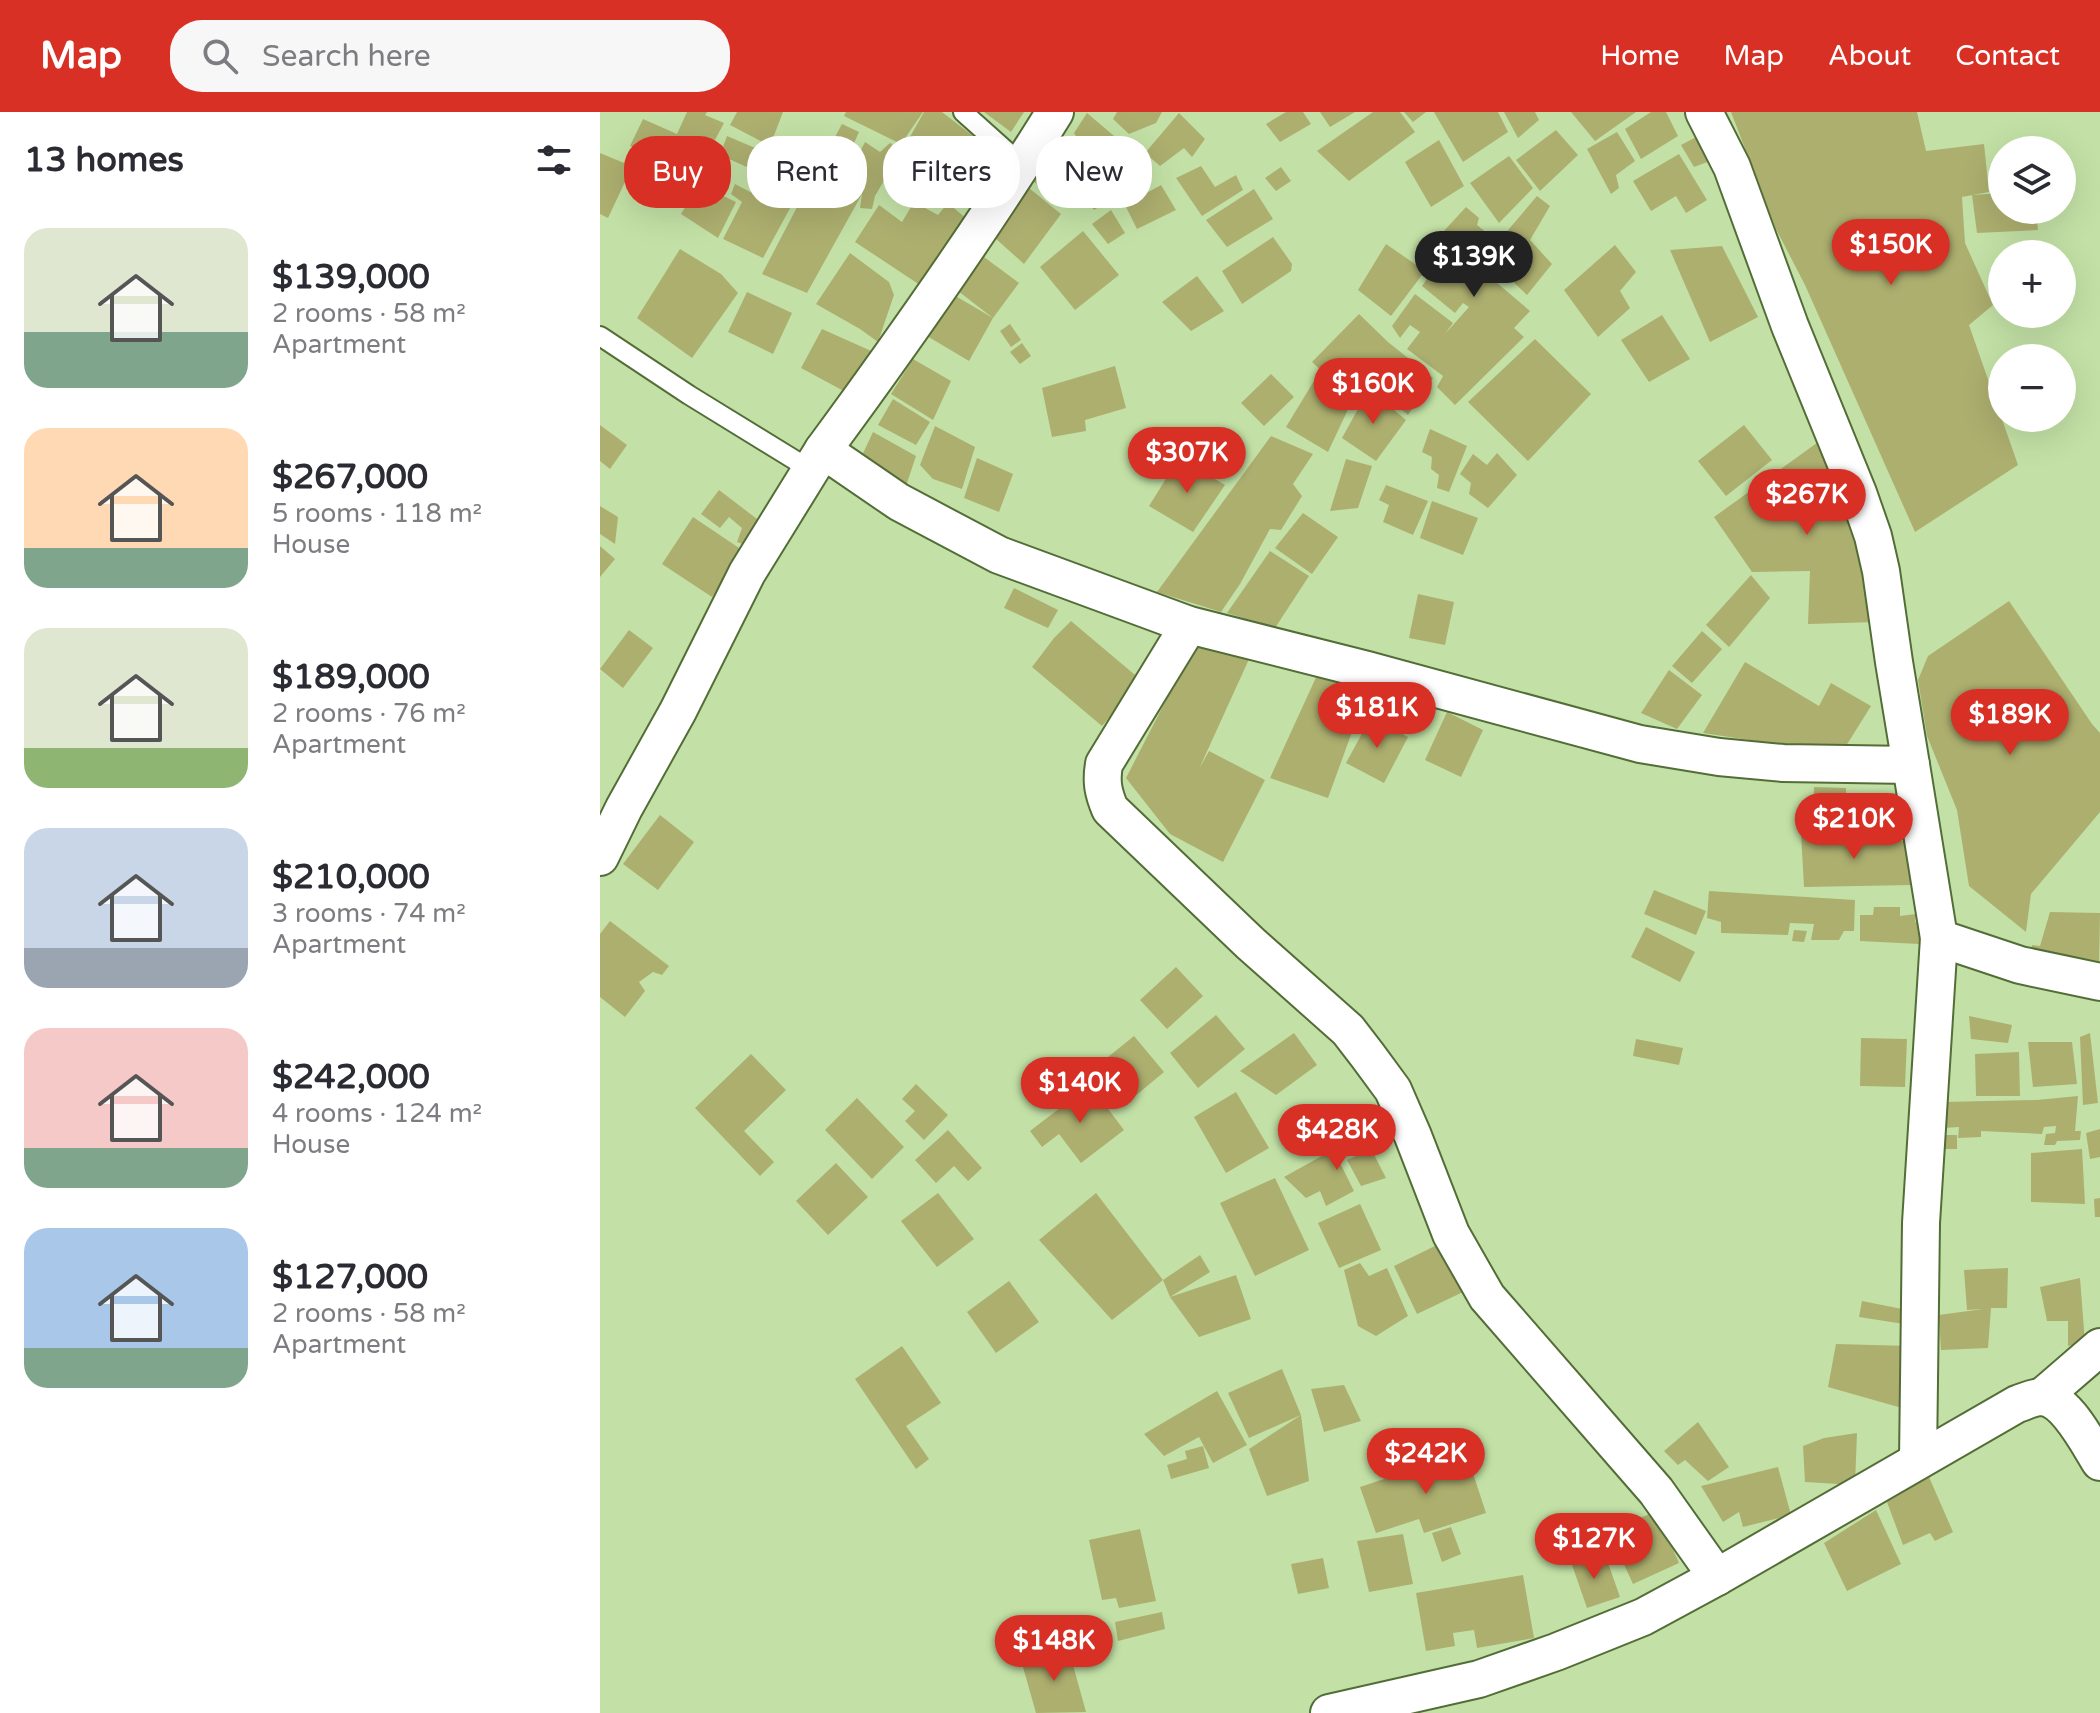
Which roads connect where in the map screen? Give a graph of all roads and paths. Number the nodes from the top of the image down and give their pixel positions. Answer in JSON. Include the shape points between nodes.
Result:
{"nodes":[{"id":1,"x":963,"y":112,"type":"edge"},
{"id":2,"x":1055,"y":112,"type":"edge"},
{"id":3,"x":1704,"y":112,"type":"edge"},
{"id":4,"x":1022,"y":165,"type":"junction"},
{"id":5,"x":600,"y":336,"type":"edge"},
{"id":6,"x":817,"y":460,"type":"junction"},
{"id":7,"x":1189,"y":625,"type":"junction"},
{"id":8,"x":1911,"y":765,"type":"junction"},
{"id":9,"x":600,"y":857,"type":"edge"},
{"id":10,"x":1939,"y":938,"type":"junction"},
{"id":11,"x":2100,"y":982,"type":"edge"},
{"id":12,"x":2100,"y":1347,"type":"edge"},
{"id":13,"x":2042,"y":1397,"type":"junction"},
{"id":14,"x":1918,"y":1460,"type":"junction"},
{"id":15,"x":2100,"y":1462,"type":"edge"},
{"id":16,"x":1717,"y":1577,"type":"junction"},
{"id":17,"x":1329,"y":1713,"type":"edge"}],
"edges":[{"from":1,"to":4,"type":"lane"},
{"from":2,"to":4,"type":"street"},
{"from":3,"to":8,"type":"street","via":[[1732,167],[1873,536]]},
{"from":4,"to":6,"type":"street"},
{"from":5,"to":6,"type":"lane","via":[[689,395]]},
{"from":6,"to":7,"type":"street","via":[[999,555]]},
{"from":6,"to":9,"type":"street","via":[[747,573]]},
{"from":7,"to":8,"type":"street","via":[[1640,744],[1783,763]]},
{"from":7,"to":16,"type":"street","via":[[1104,764],[1101,780],[1110,809],[1348,1030],[1393,1090],[1451,1234],[1487,1297],[1656,1491]]},
{"from":8,"to":10,"type":"street"},
{"from":10,"to":11,"type":"street","via":[[2020,965]]},
{"from":10,"to":14,"type":"street","via":[[1921,1223]]},
{"from":12,"to":13,"type":"street"},
{"from":13,"to":14,"type":"street","via":[[2017,1404]]},
{"from":13,"to":15,"type":"street","via":[[2069,1413]]},
{"from":14,"to":16,"type":"street"},
{"from":16,"to":17,"type":"street","via":[[1643,1617],[1531,1661],[1479,1679]]}]}
